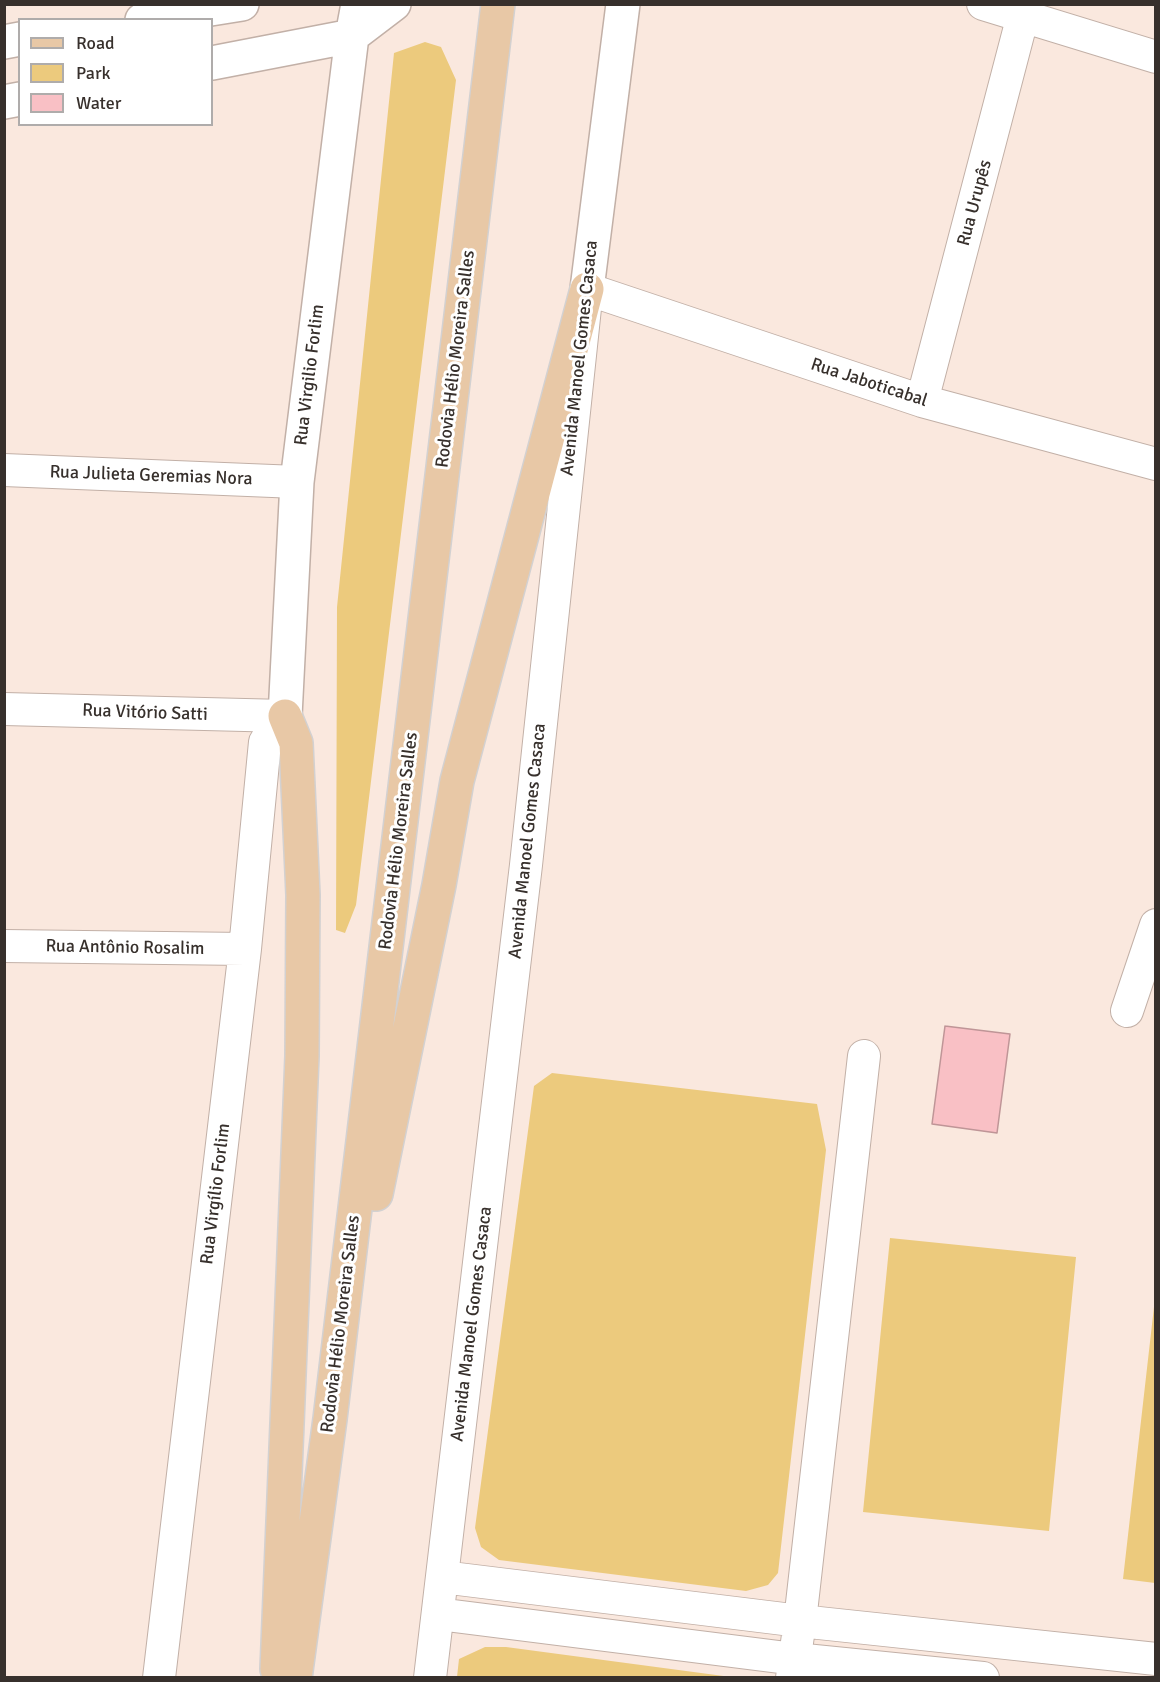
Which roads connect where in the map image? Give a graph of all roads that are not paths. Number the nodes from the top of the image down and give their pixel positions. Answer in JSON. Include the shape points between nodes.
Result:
{"nodes":[{"id":1,"x":242,"y":4,"type":"edge"},
{"id":2,"x":394,"y":4,"type":"edge"},
{"id":3,"x":498,"y":4,"type":"edge"},
{"id":4,"x":623,"y":4,"type":"edge"},
{"id":5,"x":983,"y":4,"type":"edge"},
{"id":6,"x":1025,"y":11,"type":"edge"},
{"id":7,"x":149,"y":18,"type":"edge"},
{"id":8,"x":355,"y":20,"type":"edge"},
{"id":9,"x":1155,"y":57,"type":"edge"},
{"id":10,"x":213,"y":63,"type":"edge"},
{"id":11,"x":586,"y":289,"type":"junction"},
{"id":12,"x":922,"y":401,"type":"junction"},
{"id":13,"x":1155,"y":464,"type":"edge"},
{"id":14,"x":4,"y":470,"type":"edge"},
{"id":15,"x":297,"y":482,"type":"junction"},
{"id":16,"x":4,"y":709,"type":"edge"},
{"id":17,"x":285,"y":717,"type":"junction"},
{"id":18,"x":1155,"y":925,"type":"edge"},
{"id":19,"x":4,"y":946,"type":"edge"},
{"id":20,"x":245,"y":949,"type":"junction"},
{"id":21,"x":1127,"y":1011,"type":"dead end"},
{"id":22,"x":864,"y":1056,"type":"dead end"},
{"id":23,"x":330,"y":1419,"type":"junction"},
{"id":24,"x":442,"y":1576,"type":"junction"},
{"id":25,"x":438,"y":1614,"type":"junction"},
{"id":26,"x":800,"y":1621,"type":"junction"},
{"id":27,"x":1155,"y":1659,"type":"edge"},
{"id":28,"x":794,"y":1668,"type":"edge"},
{"id":29,"x":159,"y":1677,"type":"edge"},
{"id":30,"x":276,"y":1677,"type":"edge"},
{"id":31,"x":295,"y":1677,"type":"edge"},
{"id":32,"x":430,"y":1677,"type":"edge"},
{"id":33,"x":983,"y":1677,"type":"edge"}],
"edges":[{"from":1,"to":7,"type":"main road"},
{"from":2,"to":8,"type":"main road"},
{"from":3,"to":23,"type":"main road","name":"Rodovia Hélio Moreira Salles"},
{"from":4,"to":11,"type":"main road","name":"Avenida Manoel Gomes Casaca"},
{"from":5,"to":6,"type":"street"},
{"from":6,"to":9,"type":"street"},
{"from":6,"to":12,"type":"street","name":"Rua Urupês"},
{"from":8,"to":10,"type":"main road"},
{"from":8,"to":15,"type":"main road","name":"Rua Virgilio Forlim"},
{"from":11,"to":12,"type":"street","name":"Rua Jaboticabal"},
{"from":11,"to":23,"type":"main road","via":[[457,782]]},
{"from":11,"to":24,"type":"street","name":"Avenida Manoel Gomes Casaca","via":[[527,853]]},
{"from":12,"to":13,"type":"street","name":"Rua Jaboticabal"},
{"from":14,"to":15,"type":"street","name":"Rua Julieta Geremias Nora"},
{"from":15,"to":17,"type":"main road","name":"Rua Virgilio Forlim"},
{"from":16,"to":17,"type":"street","name":"Rua Vitório Satti"},
{"from":17,"to":20,"type":"street","name":"Rua Virgílio Forlim","via":[[265,742]]},
{"from":17,"to":30,"type":"main road","via":[[296,743],[303,895],[302,1056]]},
{"from":18,"to":21,"type":"street"},
{"from":19,"to":20,"type":"street","name":"Rua Antônio Rosalim"},
{"from":20,"to":29,"type":"street","name":"Rua Virgílio Forlim"},
{"from":22,"to":26,"type":"street"},
{"from":23,"to":31,"type":"main road","name":"Rodovia Hélio Moreira Salles"},
{"from":24,"to":25,"type":"street","name":"Avenida Manoel Gomes Casaca"},
{"from":24,"to":26,"type":"street"},
{"from":25,"to":28,"type":"street"},
{"from":25,"to":32,"type":"street","name":"Avenida Manoel Gomes Casaca"},
{"from":26,"to":27,"type":"street"},
{"from":26,"to":28,"type":"street"},
{"from":28,"to":33,"type":"street"}]}
